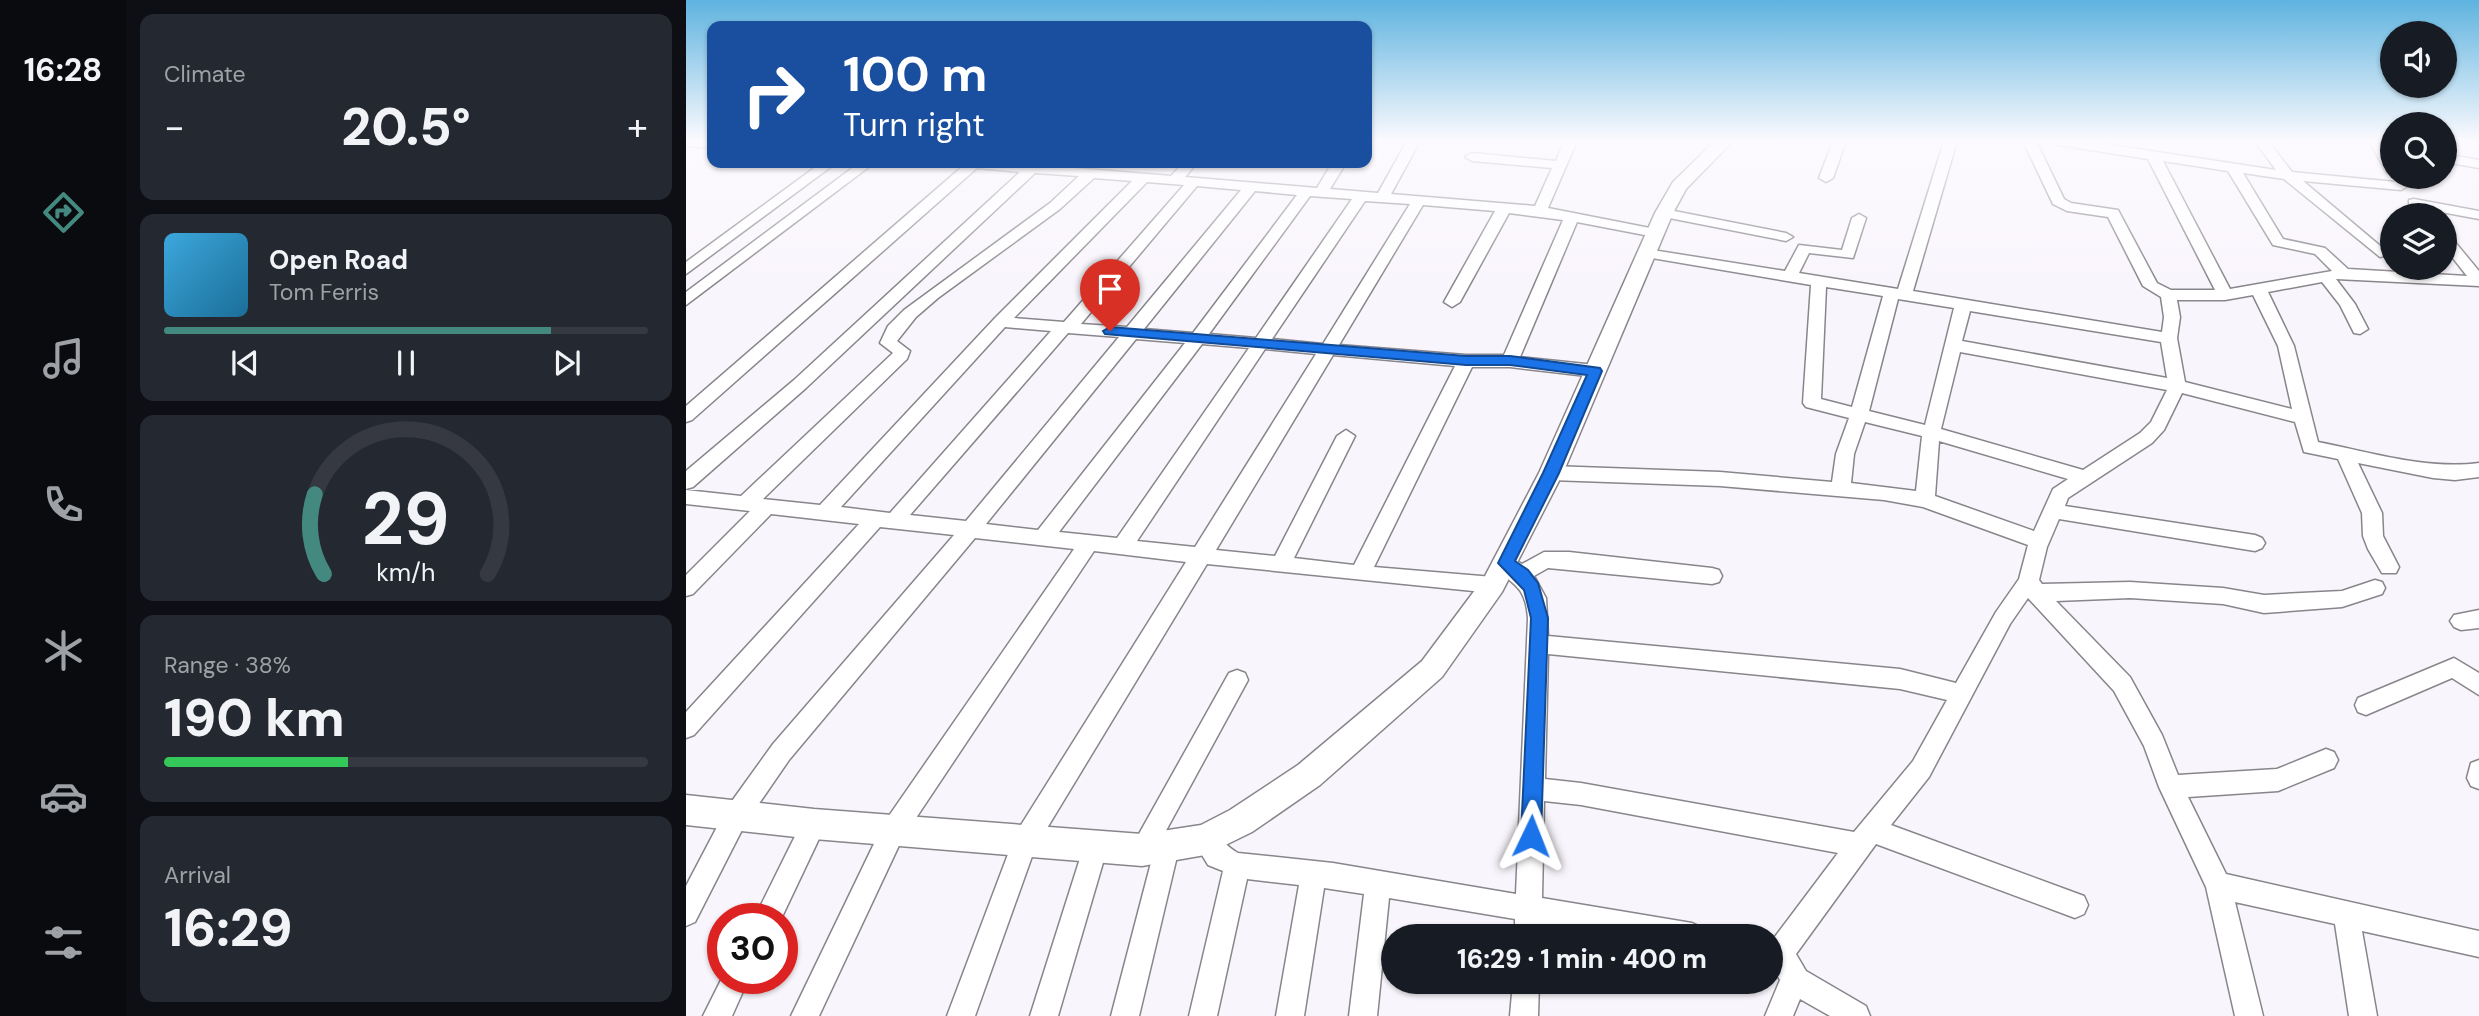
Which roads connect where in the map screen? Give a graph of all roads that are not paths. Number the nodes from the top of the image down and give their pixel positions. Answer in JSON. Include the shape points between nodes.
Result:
{"nodes":[{"id":1,"x":795,"y":188,"type":"edge"},
{"id":2,"x":833,"y":188,"type":"edge"},
{"id":3,"x":946,"y":188,"type":"edge"},
{"id":4,"x":1010,"y":188,"type":"edge"},
{"id":5,"x":1074,"y":188,"type":"edge"},
{"id":6,"x":1133,"y":188,"type":"edge"},
{"id":7,"x":1188,"y":188,"type":"edge"},
{"id":8,"x":1250,"y":188,"type":"edge"},
{"id":9,"x":1257,"y":188,"type":"edge"},
{"id":10,"x":1316,"y":188,"type":"edge"},
{"id":11,"x":1387,"y":188,"type":"edge"},
{"id":12,"x":1550,"y":188,"type":"edge"},
{"id":13,"x":1678,"y":188,"type":"edge"},
{"id":14,"x":1934,"y":188,"type":"edge"},
{"id":15,"x":2052,"y":188,"type":"edge"},
{"id":16,"x":2170,"y":188,"type":"edge"},
{"id":17,"x":2245,"y":188,"type":"edge"},
{"id":18,"x":2304,"y":188,"type":"edge"},
{"id":19,"x":1313,"y":192,"type":"junction"},
{"id":20,"x":1361,"y":196,"type":"junction"},
{"id":21,"x":1381,"y":198,"type":"junction"},
{"id":22,"x":1419,"y":201,"type":"junction"},
{"id":23,"x":1504,"y":208,"type":"junction"},
{"id":24,"x":1540,"y":211,"type":"junction"},
{"id":25,"x":2457,"y":213,"type":"edge"},
{"id":26,"x":2479,"y":215,"type":"edge"},
{"id":27,"x":1572,"y":216,"type":"junction"},
{"id":28,"x":1859,"y":218,"type":"dead end"},
{"id":29,"x":1655,"y":233,"type":"junction"},
{"id":30,"x":1786,"y":237,"type":"dead end"},
{"id":31,"x":2380,"y":245,"type":"edge"},
{"id":32,"x":2380,"y":253,"type":"edge"},
{"id":33,"x":2457,"y":254,"type":"edge"},
{"id":34,"x":686,"y":269,"type":"edge"},
{"id":35,"x":2336,"y":272,"type":"junction"},
{"id":36,"x":1790,"y":276,"type":"junction"},
{"id":37,"x":1819,"y":281,"type":"junction"},
{"id":38,"x":2479,"y":281,"type":"edge"},
{"id":39,"x":2259,"y":290,"type":"junction"},
{"id":40,"x":1898,"y":293,"type":"junction"},
{"id":41,"x":2168,"y":295,"type":"junction"},
{"id":42,"x":2225,"y":295,"type":"junction"},
{"id":43,"x":686,"y":300,"type":"edge"},
{"id":44,"x":1452,"y":302,"type":"dead end"},
{"id":45,"x":1963,"y":305,"type":"junction"},
{"id":46,"x":1001,"y":322,"type":"junction"},
{"id":47,"x":1066,"y":327,"type":"junction"},
{"id":48,"x":2360,"y":329,"type":"dead end"},
{"id":49,"x":1130,"y":334,"type":"junction"},
{"id":50,"x":2169,"y":338,"type":"junction"},
{"id":51,"x":1197,"y":339,"type":"junction"},
{"id":52,"x":1261,"y":342,"type":"junction"},
{"id":53,"x":1953,"y":345,"type":"junction"},
{"id":54,"x":1329,"y":348,"type":"junction"},
{"id":55,"x":1466,"y":360,"type":"junction"},
{"id":56,"x":1510,"y":361,"type":"junction"},
{"id":57,"x":1595,"y":371,"type":"junction"},
{"id":58,"x":2177,"y":386,"type":"junction"},
{"id":59,"x":1859,"y":415,"type":"junction"},
{"id":60,"x":686,"y":416,"type":"edge"},
{"id":61,"x":2301,"y":417,"type":"junction"},
{"id":62,"x":1931,"y":433,"type":"junction"},
{"id":63,"x":1346,"y":436,"type":"dead end"},
{"id":64,"x":2346,"y":456,"type":"junction"},
{"id":65,"x":2479,"y":470,"type":"edge"},
{"id":66,"x":1551,"y":473,"type":"junction"},
{"id":67,"x":2083,"y":477,"type":"junction"},
{"id":68,"x":686,"y":482,"type":"edge"},
{"id":69,"x":1841,"y":487,"type":"junction"},
{"id":70,"x":686,"y":497,"type":"edge"},
{"id":71,"x":1925,"y":499,"type":"junction"},
{"id":72,"x":745,"y":504,"type":"junction"},
{"id":73,"x":767,"y":506,"type":"junction"},
{"id":74,"x":2053,"y":511,"type":"junction"},
{"id":75,"x":824,"y":513,"type":"junction"},
{"id":76,"x":885,"y":520,"type":"junction"},
{"id":77,"x":971,"y":529,"type":"junction"},
{"id":78,"x":1042,"y":538,"type":"junction"},
{"id":79,"x":2039,"y":541,"type":"junction"},
{"id":80,"x":1089,"y":543,"type":"junction"},
{"id":81,"x":2255,"y":543,"type":"dead end"},
{"id":82,"x":1122,"y":547,"type":"junction"},
{"id":83,"x":1201,"y":556,"type":"junction"},
{"id":84,"x":1280,"y":565,"type":"junction"},
{"id":85,"x":2389,"y":567,"type":"dead end"},
{"id":86,"x":1360,"y":574,"type":"junction"},
{"id":87,"x":1507,"y":574,"type":"junction"},
{"id":88,"x":1712,"y":576,"type":"dead end"},
{"id":89,"x":2032,"y":587,"type":"junction"},
{"id":90,"x":686,"y":588,"type":"edge"},
{"id":91,"x":2375,"y":588,"type":"dead end"},
{"id":92,"x":1537,"y":644,"type":"junction"},
{"id":93,"x":1237,"y":680,"type":"dead end"},
{"id":94,"x":2479,"y":685,"type":"edge"},
{"id":95,"x":1962,"y":694,"type":"junction"},
{"id":96,"x":2366,"y":705,"type":"dead end"},
{"id":97,"x":686,"y":728,"type":"edge"},
{"id":98,"x":2326,"y":760,"type":"dead end"},
{"id":99,"x":2479,"y":771,"type":"edge"},
{"id":100,"x":2479,"y":778,"type":"edge"},
{"id":101,"x":2171,"y":787,"type":"junction"},
{"id":102,"x":1533,"y":789,"type":"junction"},
{"id":103,"x":686,"y":810,"type":"edge"},
{"id":104,"x":736,"y":816,"type":"junction"},
{"id":105,"x":814,"y":824,"type":"junction"},
{"id":106,"x":893,"y":831,"type":"junction"},
{"id":107,"x":1865,"y":838,"type":"junction"},
{"id":108,"x":1205,"y":840,"type":"junction"},
{"id":109,"x":1025,"y":842,"type":"junction"},
{"id":110,"x":1095,"y":849,"type":"junction"},
{"id":111,"x":1154,"y":849,"type":"junction"},
{"id":112,"x":1237,"y":865,"type":"junction"},
{"id":113,"x":1314,"y":874,"type":"junction"},
{"id":114,"x":1378,"y":883,"type":"junction"},
{"id":115,"x":2218,"y":885,"type":"junction"},
{"id":116,"x":774,"y":903,"type":"edge"},
{"id":117,"x":2075,"y":905,"type":"dead end"},
{"id":118,"x":1529,"y":908,"type":"junction"},
{"id":119,"x":686,"y":913,"type":"edge"},
{"id":120,"x":2346,"y":914,"type":"junction"},
{"id":121,"x":1528,"y":924,"type":"edge"},
{"id":122,"x":1622,"y":924,"type":"edge"},
{"id":123,"x":1783,"y":943,"type":"edge"},
{"id":124,"x":2479,"y":944,"type":"edge"},
{"id":125,"x":1783,"y":962,"type":"edge"},
{"id":126,"x":1796,"y":981,"type":"junction"},
{"id":127,"x":728,"y":994,"type":"edge"},
{"id":128,"x":1525,"y":994,"type":"edge"},
{"id":129,"x":717,"y":1016,"type":"edge"},
{"id":130,"x":805,"y":1016,"type":"edge"},
{"id":131,"x":961,"y":1016,"type":"edge"},
{"id":132,"x":1044,"y":1016,"type":"edge"},
{"id":133,"x":1125,"y":1016,"type":"edge"},
{"id":134,"x":1203,"y":1016,"type":"edge"},
{"id":135,"x":1290,"y":1016,"type":"edge"},
{"id":136,"x":1363,"y":1016,"type":"edge"},
{"id":137,"x":1524,"y":1016,"type":"edge"},
{"id":138,"x":1779,"y":1016,"type":"edge"},
{"id":139,"x":1856,"y":1016,"type":"edge"},
{"id":140,"x":2249,"y":1016,"type":"edge"},
{"id":141,"x":2363,"y":1016,"type":"edge"}],
"edges":[{"from":1,"to":34,"type":"street"},
{"from":2,"to":43,"type":"street"},
{"from":3,"to":60,"type":"street"},
{"from":4,"to":68,"type":"street","via":[[800,384]]},
{"from":5,"to":72,"type":"street","via":[[953,277],[893,331],[888,343],[901,355]]},
{"from":6,"to":46,"type":"street"},
{"from":7,"to":47,"type":"street"},
{"from":8,"to":49,"type":"street"},
{"from":9,"to":19,"type":"street"},
{"from":10,"to":19,"type":"street"},
{"from":11,"to":21,"type":"street"},
{"from":12,"to":24,"type":"street"},
{"from":13,"to":29,"type":"main road"},
{"from":14,"to":40,"type":"street"},
{"from":15,"to":41,"type":"street","via":[[2067,207],[2113,213],[2151,286]]},
{"from":16,"to":42,"type":"street"},
{"from":17,"to":35,"type":"street","via":[[2278,242],[2312,248]]},
{"from":18,"to":31,"type":"street"},
{"from":19,"to":20,"type":"street"},
{"from":19,"to":51,"type":"street"},
{"from":20,"to":21,"type":"street"},
{"from":20,"to":52,"type":"street"},
{"from":21,"to":22,"type":"street"},
{"from":22,"to":23,"type":"street"},
{"from":22,"to":54,"type":"street"},
{"from":23,"to":24,"type":"street"},
{"from":23,"to":44,"type":"street"},
{"from":24,"to":27,"type":"street"},
{"from":25,"to":26,"type":"street"},
{"from":27,"to":29,"type":"street"},
{"from":27,"to":56,"type":"street"},
{"from":28,"to":36,"type":"street","via":[[1848,255],[1804,248]]},
{"from":29,"to":30,"type":"street"},
{"from":29,"to":36,"type":"street"},
{"from":29,"to":57,"type":"main road"},
{"from":32,"to":35,"type":"street"},
{"from":33,"to":38,"type":"street"},
{"from":35,"to":38,"type":"street"},
{"from":35,"to":39,"type":"street"},
{"from":35,"to":48,"type":"street"},
{"from":36,"to":37,"type":"street"},
{"from":37,"to":40,"type":"street"},
{"from":37,"to":59,"type":"street","via":[[1811,402]]},
{"from":39,"to":42,"type":"street"},
{"from":39,"to":61,"type":"street","via":[[2286,346]]},
{"from":40,"to":45,"type":"street"},
{"from":40,"to":59,"type":"street"},
{"from":41,"to":42,"type":"street"},
{"from":41,"to":50,"type":"street"},
{"from":45,"to":50,"type":"street"},
{"from":45,"to":53,"type":"street"},
{"from":46,"to":47,"type":"street"},
{"from":46,"to":75,"type":"street"},
{"from":47,"to":49,"type":"street"},
{"from":47,"to":76,"type":"street"},
{"from":49,"to":51,"type":"street"},
{"from":49,"to":77,"type":"street"},
{"from":50,"to":58,"type":"street"},
{"from":51,"to":52,"type":"street"},
{"from":51,"to":78,"type":"street"},
{"from":52,"to":54,"type":"street"},
{"from":52,"to":82,"type":"street"},
{"from":53,"to":58,"type":"street"},
{"from":53,"to":62,"type":"street"},
{"from":54,"to":55,"type":"street"},
{"from":54,"to":83,"type":"street"},
{"from":55,"to":56,"type":"street"},
{"from":55,"to":86,"type":"street"},
{"from":56,"to":57,"type":"street"},
{"from":57,"to":66,"type":"main road"},
{"from":58,"to":61,"type":"street"},
{"from":58,"to":67,"type":"street","via":[[2158,426],[2146,438]]},
{"from":59,"to":62,"type":"street"},
{"from":59,"to":69,"type":"street","via":[[1845,454]]},
{"from":61,"to":64,"type":"street","via":[[2310,447]]},
{"from":62,"to":67,"type":"street"},
{"from":62,"to":71,"type":"street"},
{"from":63,"to":84,"type":"street"},
{"from":64,"to":65,"type":"street","via":[[2448,473]]},
{"from":64,"to":85,"type":"street","via":[[2372,513],[2373,536]]},
{"from":66,"to":69,"type":"street"},
{"from":66,"to":87,"type":"main road"},
{"from":67,"to":74,"type":"street","via":[[2060,494]]},
{"from":69,"to":71,"type":"street"},
{"from":70,"to":72,"type":"street"},
{"from":71,"to":79,"type":"street"},
{"from":72,"to":73,"type":"street"},
{"from":73,"to":75,"type":"street"},
{"from":73,"to":90,"type":"street"},
{"from":74,"to":79,"type":"street"},
{"from":74,"to":81,"type":"street"},
{"from":75,"to":76,"type":"street"},
{"from":76,"to":77,"type":"street"},
{"from":76,"to":97,"type":"street"},
{"from":77,"to":78,"type":"street"},
{"from":77,"to":104,"type":"street","via":[[781,752]]},
{"from":78,"to":80,"type":"street"},
{"from":79,"to":89,"type":"street"},
{"from":80,"to":82,"type":"street"},
{"from":80,"to":106,"type":"street"},
{"from":82,"to":83,"type":"street"},
{"from":83,"to":84,"type":"street"},
{"from":83,"to":109,"type":"street"},
{"from":84,"to":86,"type":"street"},
{"from":86,"to":87,"type":"street"},
{"from":87,"to":88,"type":"street","via":[[1544,560],[1569,560]]},
{"from":87,"to":92,"type":"street","via":[[1536,596]]},
{"from":87,"to":108,"type":"main road","via":[[1432,668],[1371,723],[1309,775]]},
{"from":89,"to":91,"type":"street","via":[[2222,596],[2264,604],[2342,599]]},
{"from":89,"to":95,"type":"street","via":[[2003,618]]},
{"from":89,"to":101,"type":"street","via":[[2122,684],[2154,742]]},
{"from":92,"to":95,"type":"street","via":[[1900,679]]},
{"from":92,"to":102,"type":"street"},
{"from":93,"to":111,"type":"street"},
{"from":94,"to":96,"type":"street","via":[[2454,667]]},
{"from":95,"to":107,"type":"street","via":[[1921,769]]},
{"from":98,"to":101,"type":"street","via":[[2278,780]]},
{"from":99,"to":100,"type":"street"},
{"from":101,"to":115,"type":"street"},
{"from":102,"to":107,"type":"street"},
{"from":102,"to":118,"type":"street"},
{"from":103,"to":104,"type":"main road"},
{"from":104,"to":105,"type":"main road"},
{"from":104,"to":119,"type":"street"},
{"from":105,"to":106,"type":"main road"},
{"from":105,"to":116,"type":"street"},
{"from":106,"to":109,"type":"main road"},
{"from":106,"to":130,"type":"street"},
{"from":107,"to":117,"type":"street"},
{"from":107,"to":123,"type":"street"},
{"from":108,"to":111,"type":"main road"},
{"from":108,"to":112,"type":"street","via":[[1216,856]]},
{"from":109,"to":110,"type":"main road"},
{"from":109,"to":131,"type":"street"},
{"from":110,"to":111,"type":"main road"},
{"from":110,"to":132,"type":"street"},
{"from":111,"to":133,"type":"street"},
{"from":112,"to":113,"type":"street"},
{"from":112,"to":134,"type":"street"},
{"from":113,"to":114,"type":"street"},
{"from":113,"to":135,"type":"street"},
{"from":114,"to":118,"type":"street"},
{"from":114,"to":136,"type":"street"},
{"from":115,"to":120,"type":"street"},
{"from":115,"to":140,"type":"street"},
{"from":118,"to":121,"type":"street"},
{"from":118,"to":122,"type":"street"},
{"from":120,"to":124,"type":"street"},
{"from":120,"to":141,"type":"street"},
{"from":125,"to":126,"type":"street"},
{"from":126,"to":138,"type":"street"},
{"from":126,"to":139,"type":"street"},
{"from":127,"to":129,"type":"street"},
{"from":128,"to":137,"type":"street"}]}
